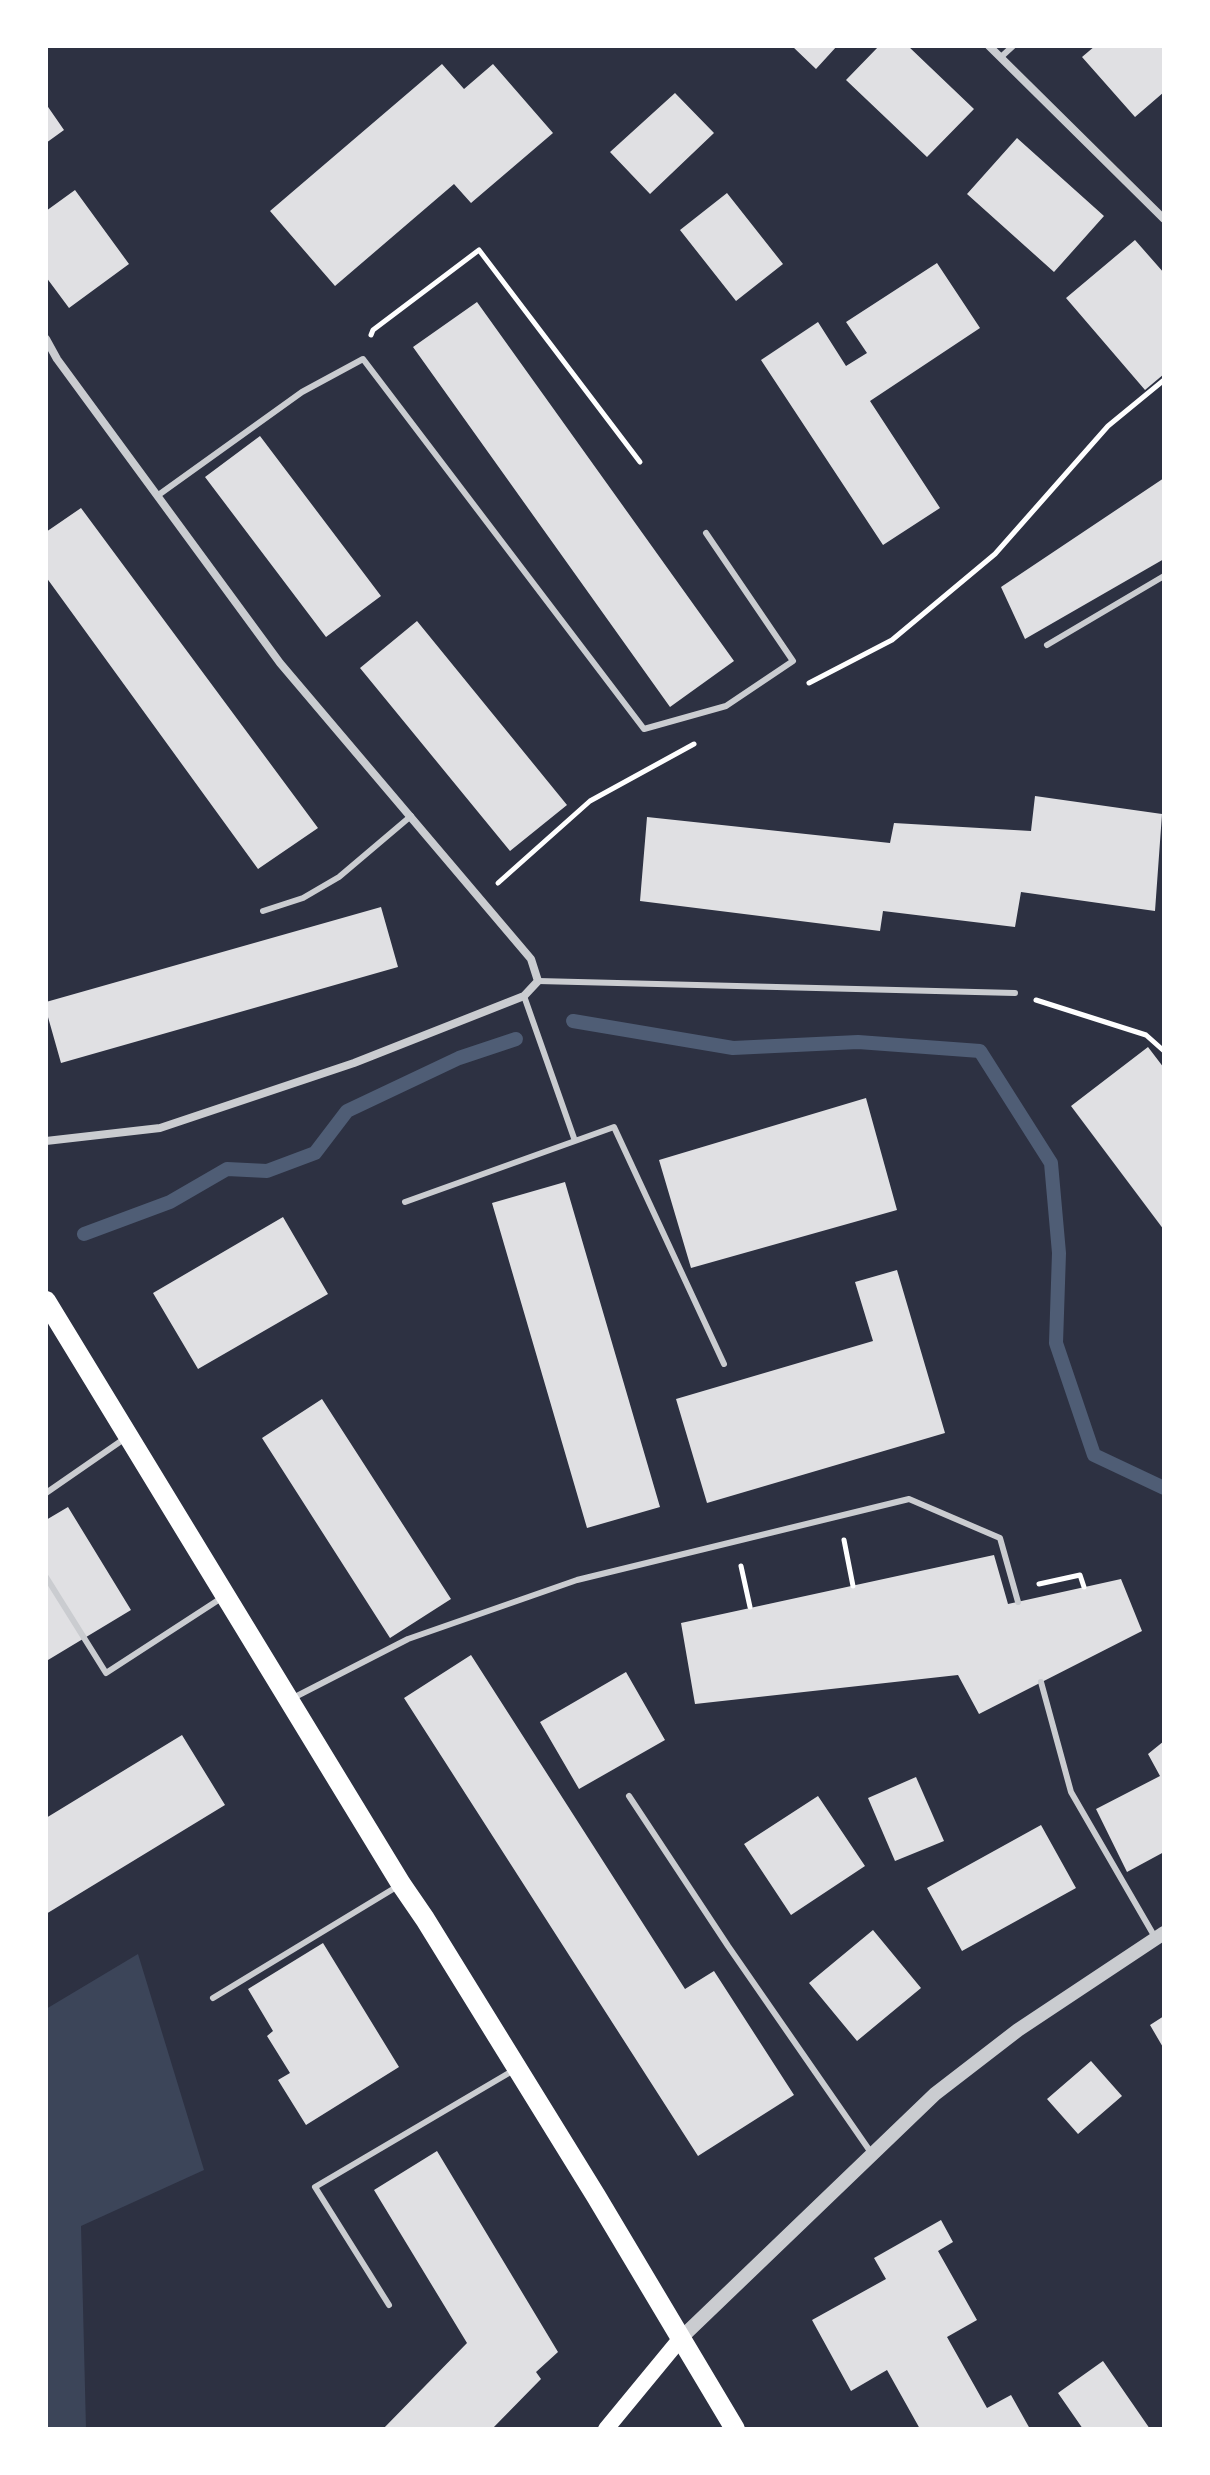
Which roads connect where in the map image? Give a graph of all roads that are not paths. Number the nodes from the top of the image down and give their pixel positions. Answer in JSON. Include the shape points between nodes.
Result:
{"nodes":[{"id":1,"x":989,"y":46,"type":"edge"},
{"id":2,"x":1013,"y":46,"type":"edge"},
{"id":3,"x":1001,"y":57,"type":"junction"},
{"id":4,"x":1164,"y":219,"type":"edge"},
{"id":5,"x":46,"y":339,"type":"edge"},
{"id":6,"x":157,"y":496,"type":"junction"},
{"id":7,"x":706,"y":533,"type":"dead end"},
{"id":8,"x":1164,"y":576,"type":"edge"},
{"id":9,"x":1047,"y":645,"type":"dead end"},
{"id":10,"x":411,"y":816,"type":"junction"},
{"id":11,"x":263,"y":911,"type":"dead end"},
{"id":12,"x":538,"y":981,"type":"junction"},
{"id":13,"x":1015,"y":993,"type":"road end"},
{"id":14,"x":524,"y":996,"type":"junction"},
{"id":15,"x":46,"y":1141,"type":"edge"},
{"id":16,"x":575,"y":1141,"type":"junction"},
{"id":17,"x":405,"y":1202,"type":"dead end"},
{"id":18,"x":46,"y":1301,"type":"edge"},
{"id":19,"x":724,"y":1364,"type":"dead end"},
{"id":20,"x":127,"y":1437,"type":"junction"},
{"id":21,"x":46,"y":1493,"type":"edge"},
{"id":22,"x":46,"y":1577,"type":"edge"},
{"id":23,"x":226,"y":1595,"type":"junction"},
{"id":24,"x":1018,"y":1602,"type":"dead end"},
{"id":25,"x":1041,"y":1682,"type":"dead end"},
{"id":26,"x":290,"y":1700,"type":"junction"},
{"id":27,"x":629,"y":1796,"type":"dead end"},
{"id":28,"x":401,"y":1884,"type":"junction"},
{"id":29,"x":1160,"y":1936,"type":"edge"},
{"id":30,"x":213,"y":1998,"type":"dead end"},
{"id":31,"x":517,"y":2068,"type":"junction"},
{"id":32,"x":873,"y":2154,"type":"junction"},
{"id":33,"x":389,"y":2305,"type":"dead end"},
{"id":34,"x":681,"y":2338,"type":"junction"},
{"id":35,"x":606,"y":2429,"type":"edge"},
{"id":36,"x":735,"y":2429,"type":"edge"}],
"edges":[{"from":1,"to":3,"type":"street"},
{"from":2,"to":3,"type":"lane"},
{"from":3,"to":4,"type":"street"},
{"from":5,"to":6,"type":"street"},
{"from":6,"to":7,"type":"lane","via":[[302,392],[363,359],[644,729],[726,706],[793,661]]},
{"from":6,"to":10,"type":"street","via":[[280,663]]},
{"from":8,"to":9,"type":"lane"},
{"from":10,"to":11,"type":"lane","via":[[339,877],[303,898]]},
{"from":10,"to":12,"type":"street","via":[[531,959]]},
{"from":12,"to":13,"type":"lane"},
{"from":12,"to":14,"type":"street"},
{"from":14,"to":15,"type":"street","via":[[354,1063],[160,1128]]},
{"from":14,"to":16,"type":"lane"},
{"from":16,"to":17,"type":"lane"},
{"from":16,"to":19,"type":"lane","via":[[614,1127]]},
{"from":18,"to":20,"type":"main road"},
{"from":20,"to":21,"type":"lane"},
{"from":20,"to":23,"type":"main road"},
{"from":22,"to":23,"type":"lane","via":[[106,1673]]},
{"from":23,"to":26,"type":"main road"},
{"from":24,"to":26,"type":"lane","via":[[1000,1538],[909,1499],[577,1580],[408,1639]]},
{"from":25,"to":29,"type":"lane","via":[[1071,1792]]},
{"from":26,"to":28,"type":"main road"},
{"from":27,"to":32,"type":"lane"},
{"from":28,"to":30,"type":"lane"},
{"from":28,"to":31,"type":"main road"},
{"from":29,"to":32,"type":"street","via":[[1018,2030],[935,2094]]},
{"from":31,"to":33,"type":"lane","via":[[315,2187]]},
{"from":31,"to":34,"type":"main road"},
{"from":32,"to":34,"type":"street"},
{"from":34,"to":35,"type":"main road"},
{"from":34,"to":36,"type":"main road"}]}
